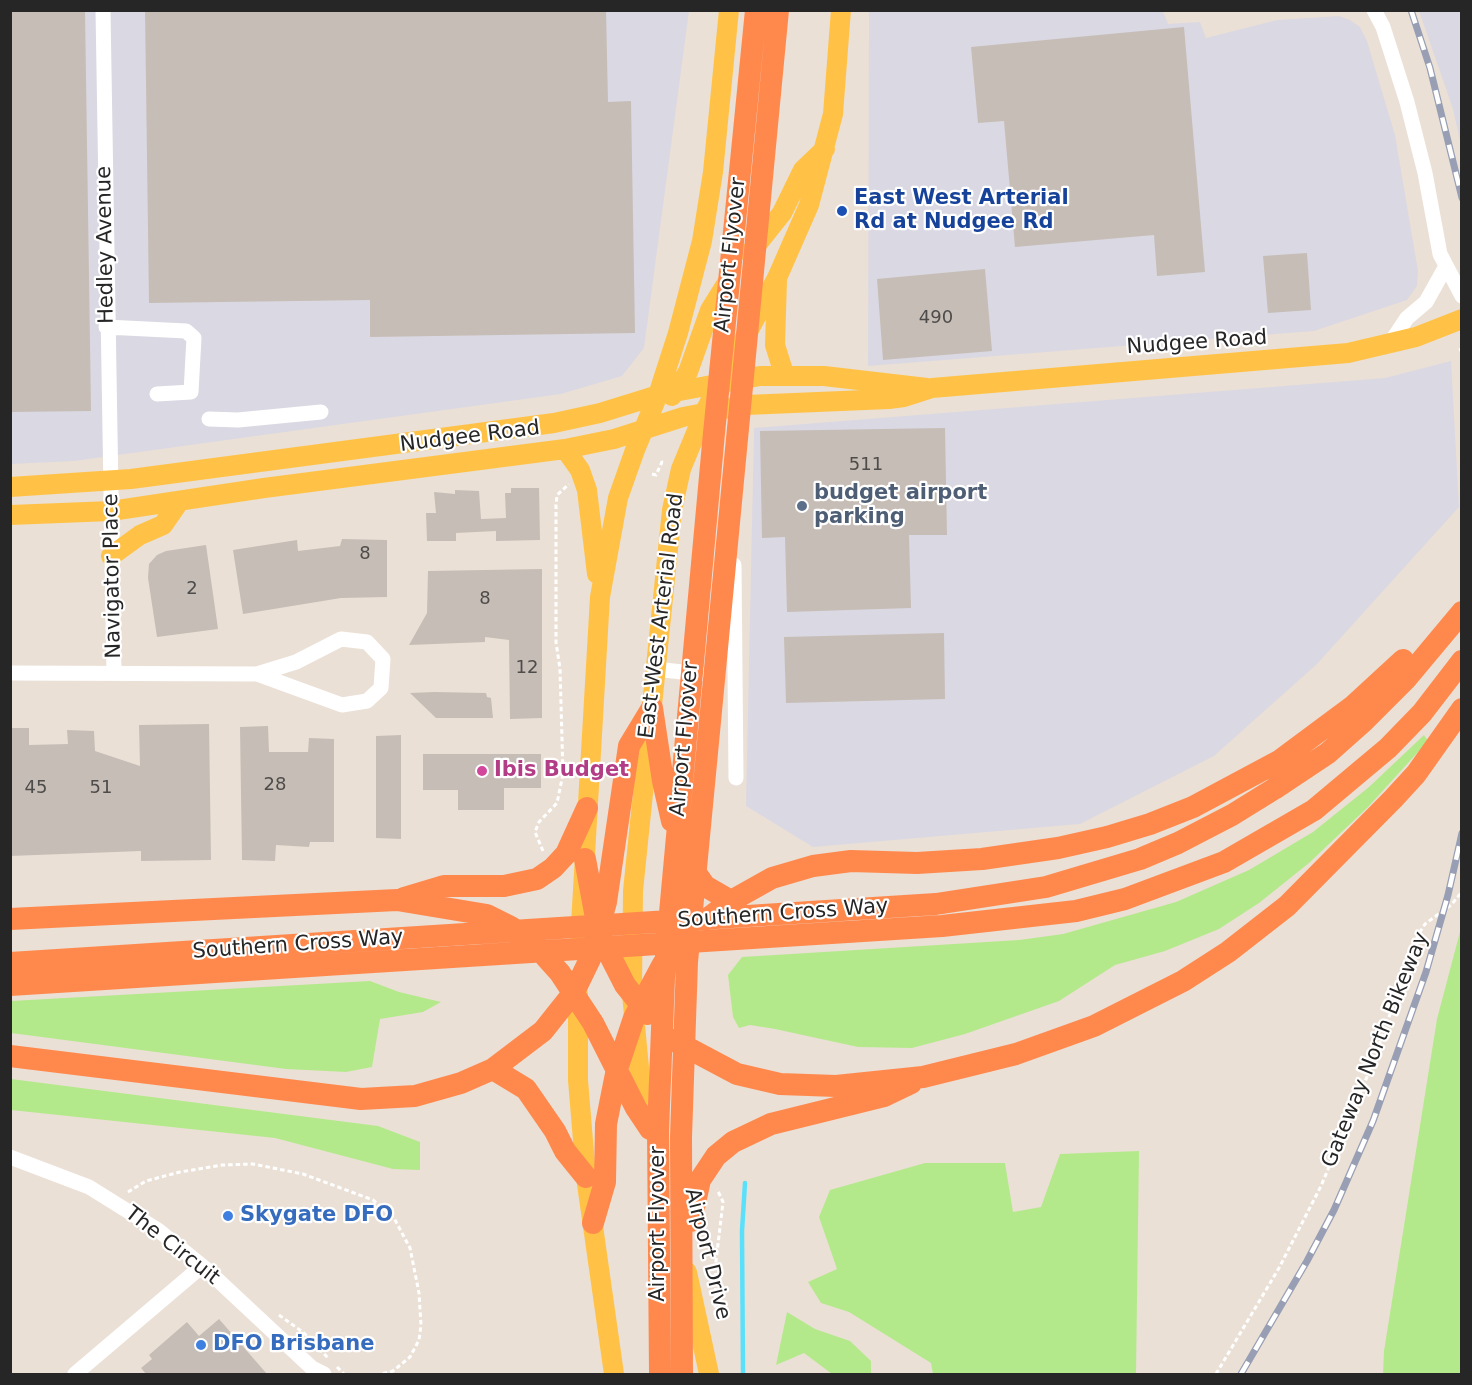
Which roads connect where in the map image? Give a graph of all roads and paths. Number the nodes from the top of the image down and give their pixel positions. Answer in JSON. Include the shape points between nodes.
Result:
{"nodes":[{"id":1,"x":103,"y":10,"type":"edge"},
{"id":2,"x":729,"y":10,"type":"edge"},
{"id":3,"x":756,"y":10,"type":"edge"},
{"id":4,"x":778,"y":10,"type":"edge"},
{"id":5,"x":841,"y":10,"type":"edge"},
{"id":6,"x":1374,"y":10,"type":"edge"},
{"id":7,"x":758,"y":106,"type":"junction"},
{"id":8,"x":827,"y":147,"type":"junction"},
{"id":9,"x":1445,"y":268,"type":"junction"},
{"id":10,"x":777,"y":278,"type":"junction"},
{"id":11,"x":1461,"y":296,"type":"edge"},
{"id":12,"x":1461,"y":319,"type":"edge"},
{"id":13,"x":106,"y":327,"type":"junction"},
{"id":14,"x":1389,"y":345,"type":"junction"},
{"id":15,"x":784,"y":374,"type":"junction"},
{"id":16,"x":721,"y":382,"type":"junction"},
{"id":17,"x":932,"y":388,"type":"junction"},
{"id":18,"x":667,"y":393,"type":"junction"},
{"id":19,"x":157,"y":394,"type":"dead end"},
{"id":20,"x":705,"y":411,"type":"junction"},
{"id":21,"x":321,"y":412,"type":"dead end"},
{"id":22,"x":209,"y":419,"type":"dead end"},
{"id":23,"x":643,"y":429,"type":"junction"},
{"id":24,"x":565,"y":449,"type":"junction"},
{"id":25,"x":666,"y":463,"type":"dead end"},
{"id":26,"x":652,"y":474,"type":"dead end"},
{"id":27,"x":584,"y":478,"type":"junction"},
{"id":28,"x":112,"y":480,"type":"junction"},
{"id":29,"x":10,"y":487,"type":"edge"},
{"id":30,"x":734,"y":496,"type":"dead end"},
{"id":31,"x":179,"y":502,"type":"junction"},
{"id":32,"x":111,"y":511,"type":"junction"},
{"id":33,"x":10,"y":515,"type":"edge"},
{"id":34,"x":111,"y":556,"type":"junction"},
{"id":35,"x":600,"y":597,"type":"junction"},
{"id":36,"x":1461,"y":612,"type":"edge"},
{"id":37,"x":1447,"y":631,"type":"junction"},
{"id":38,"x":1461,"y":661,"type":"edge"},
{"id":39,"x":655,"y":669,"type":"junction"},
{"id":40,"x":114,"y":672,"type":"junction"},
{"id":41,"x":10,"y":673,"type":"edge"},
{"id":42,"x":257,"y":674,"type":"junction"},
{"id":43,"x":735,"y":678,"type":"junction"},
{"id":44,"x":652,"y":708,"type":"junction"},
{"id":45,"x":1461,"y":709,"type":"edge"},
{"id":46,"x":736,"y":778,"type":"dead end"},
{"id":47,"x":587,"y":808,"type":"junction"},
{"id":48,"x":585,"y":859,"type":"joint"},
{"id":49,"x":553,"y":868,"type":"junction"},
{"id":50,"x":1461,"y":892,"type":"edge"},
{"id":51,"x":397,"y":900,"type":"junction"},
{"id":52,"x":731,"y":901,"type":"junction"},
{"id":53,"x":10,"y":920,"type":"edge"},
{"id":54,"x":815,"y":923,"type":"junction"},
{"id":55,"x":632,"y":931,"type":"joint"},
{"id":56,"x":590,"y":934,"type":"junction"},
{"id":57,"x":400,"y":949,"type":"junction"},
{"id":58,"x":10,"y":963,"type":"edge"},
{"id":59,"x":10,"y":985,"type":"edge"},
{"id":60,"x":576,"y":991,"type":"junction"},
{"id":61,"x":635,"y":1006,"type":"junction"},
{"id":62,"x":10,"y":1056,"type":"edge"},
{"id":63,"x":493,"y":1069,"type":"junction"},
{"id":64,"x":617,"y":1069,"type":"junction"},
{"id":65,"x":923,"y":1077,"type":"junction"},
{"id":66,"x":650,"y":1129,"type":"junction"},
{"id":67,"x":10,"y":1157,"type":"edge"},
{"id":68,"x":586,"y":1177,"type":"junction"},
{"id":69,"x":128,"y":1192,"type":"dead end"},
{"id":70,"x":593,"y":1222,"type":"junction"},
{"id":71,"x":685,"y":1263,"type":"junction"},
{"id":72,"x":202,"y":1266,"type":"junction"},
{"id":73,"x":318,"y":1372,"type":"edge"},
{"id":74,"x":75,"y":1374,"type":"edge"},
{"id":75,"x":380,"y":1374,"type":"edge"},
{"id":76,"x":614,"y":1374,"type":"edge"},
{"id":77,"x":660,"y":1374,"type":"edge"},
{"id":78,"x":682,"y":1374,"type":"edge"},
{"id":79,"x":709,"y":1374,"type":"edge"},
{"id":80,"x":1215,"y":1374,"type":"edge"}],
"edges":[{"from":1,"to":13,"type":"street","name":"Hedley Avenue"},
{"from":2,"to":18,"type":"main road","via":[[702,241]]},
{"from":3,"to":7,"type":"highway"},
{"from":4,"to":7,"type":"highway"},
{"from":5,"to":8,"type":"main road","name":"East-West Arterial Road","via":[[837,89]]},
{"from":6,"to":9,"type":"street","via":[[1407,102]]},
{"from":7,"to":77,"type":"highway","name":"Airport Flyover","via":[[664,978],[658,1131]]},
{"from":7,"to":78,"type":"highway","name":"Airport Flyover","via":[[687,962],[681,1161]]},
{"from":8,"to":10,"type":"main road","name":"East-West Arterial Road","via":[[809,205]]},
{"from":8,"to":18,"type":"main road","via":[[803,170],[771,229],[718,296],[688,372]]},
{"from":9,"to":11,"type":"street"},
{"from":9,"to":14,"type":"street","via":[[1426,302],[1407,318]]},
{"from":10,"to":15,"type":"main road","via":[[775,345]]},
{"from":10,"to":16,"type":"main road","name":"East-West Arterial Road"},
{"from":12,"to":14,"type":"main road","name":"Nudgee Road"},
{"from":13,"to":19,"type":"street","via":[[186,331],[194,339],[191,392]]},
{"from":13,"to":28,"type":"street","name":"Hedley Avenue"},
{"from":14,"to":17,"type":"main road","name":"Nudgee Road","via":[[1310,358]]},
{"from":15,"to":16,"type":"main road","name":"Nudgee Road"},
{"from":15,"to":17,"type":"main road","name":"Nudgee Road"},
{"from":16,"to":18,"type":"main road","name":"Nudgee Road"},
{"from":16,"to":20,"type":"main road","name":"East-West Arterial Road"},
{"from":17,"to":20,"type":"main road","name":"Nudgee Road","via":[[897,398],[779,402]]},
{"from":18,"to":23,"type":"main road"},
{"from":18,"to":28,"type":"main road","name":"Nudgee Road","via":[[554,423]]},
{"from":20,"to":23,"type":"main road","name":"Nudgee Road"},
{"from":20,"to":39,"type":"main road","name":"East-West Arterial Road","via":[[681,469],[672,510]]},
{"from":21,"to":22,"type":"street"},
{"from":23,"to":24,"type":"main road","name":"Nudgee Road"},
{"from":23,"to":35,"type":"main road","via":[[618,498]]},
{"from":24,"to":27,"type":"main road"},
{"from":24,"to":31,"type":"main road","name":"Nudgee Road"},
{"from":25,"to":26,"type":"path","via":[[662,462],[656,475]]},
{"from":27,"to":35,"type":"main road"},
{"from":27,"to":49,"type":"path","via":[[557,495],[556,642],[563,774],[557,803],[535,832]]},
{"from":28,"to":29,"type":"main road","name":"Nudgee Road"},
{"from":28,"to":32,"type":"street","name":"Navigator Place"},
{"from":30,"to":43,"type":"street"},
{"from":31,"to":32,"type":"main road","name":"Nudgee Road"},
{"from":31,"to":34,"type":"main road","via":[[162,525]]},
{"from":32,"to":33,"type":"main road","name":"Nudgee Road"},
{"from":32,"to":34,"type":"street","name":"Navigator Place"},
{"from":34,"to":40,"type":"street","name":"Navigator Place"},
{"from":35,"to":47,"type":"main road"},
{"from":36,"to":37,"type":"highway","name":"Southern Cross Way"},
{"from":37,"to":52,"type":"highway","via":[[1407,657],[1353,706],[1280,761],[1193,807],[1150,824],[1068,846],[982,860],[851,861],[813,866],[772,878]]},
{"from":37,"to":54,"type":"highway","name":"Southern Cross Way","via":[[1406,680],[1328,753],[1232,815],[1178,843],[1140,859],[1046,887]]},
{"from":38,"to":54,"type":"highway","name":"Southern Cross Way","via":[[1422,713],[1351,780],[1314,810],[1224,862],[1125,899],[1076,911],[977,923]]},
{"from":39,"to":43,"type":"street"},
{"from":39,"to":44,"type":"main road","name":"East-West Arterial Road"},
{"from":40,"to":41,"type":"street","name":"Navigator Place"},
{"from":40,"to":42,"type":"street","name":"Navigator Place"},
{"from":42,"to":42,"type":"street","name":"Navigator Place","via":[[296,662],[341,639],[367,642],[383,660],[381,688],[367,701],[342,705]]},
{"from":43,"to":46,"type":"street"},
{"from":44,"to":52,"type":"highway","via":[[667,803],[688,862],[705,886]]},
{"from":44,"to":55,"type":"main road","name":"East-West Arterial Road"},
{"from":44,"to":56,"type":"highway","via":[[629,746],[622,806]]},
{"from":45,"to":65,"type":"highway","via":[[1416,774],[1393,799],[1287,906],[1228,952],[1148,1001],[1094,1026],[1016,1054]]},
{"from":47,"to":48,"type":"main road"},
{"from":47,"to":49,"type":"highway","via":[[571,846]]},
{"from":48,"to":56,"type":"highway"},
{"from":49,"to":51,"type":"highway","via":[[519,885],[444,886]]},
{"from":50,"to":80,"type":"path","name":"Gateway North Bikeway","via":[[1418,935],[1372,1065],[1321,1186],[1279,1268]]},
{"from":51,"to":53,"type":"highway"},
{"from":51,"to":60,"type":"highway","via":[[475,912],[499,921],[535,945]]},
{"from":52,"to":61,"type":"highway","via":[[673,951]]},
{"from":54,"to":57,"type":"highway","name":"Southern Cross Way"},
{"from":55,"to":61,"type":"main road","name":"Airport Drive"},
{"from":56,"to":60,"type":"highway"},
{"from":56,"to":61,"type":"highway","via":[[610,960]]},
{"from":57,"to":58,"type":"highway","name":"Southern Cross Way"},
{"from":57,"to":59,"type":"highway","name":"Southern Cross Way"},
{"from":60,"to":63,"type":"highway","via":[[543,1030]]},
{"from":60,"to":64,"type":"highway"},
{"from":60,"to":68,"type":"main road"},
{"from":61,"to":64,"type":"highway"},
{"from":61,"to":65,"type":"highway","via":[[685,1048],[758,1080],[825,1086]]},
{"from":61,"to":66,"type":"main road","name":"Airport Drive","via":[[640,1078]]},
{"from":62,"to":63,"type":"highway","via":[[361,1099],[415,1096]]},
{"from":63,"to":68,"type":"highway","via":[[526,1089]]},
{"from":64,"to":66,"type":"highway"},
{"from":64,"to":70,"type":"highway","via":[[606,1124],[605,1182]]},
{"from":65,"to":71,"type":"highway","via":[[884,1096],[771,1124],[733,1142],[716,1156],[699,1180]]},
{"from":66,"to":71,"type":"main road","name":"Airport Drive"},
{"from":67,"to":72,"type":"street","name":"The Circuit","via":[[89,1187],[158,1230]]},
{"from":68,"to":70,"type":"main road"},
{"from":69,"to":75,"type":"path","via":[[146,1181],[180,1172],[252,1164],[303,1174],[382,1207],[394,1218],[410,1248],[420,1293],[421,1325],[410,1357],[393,1371]]},
{"from":70,"to":76,"type":"main road"},
{"from":71,"to":79,"type":"main road","name":"Airport Drive"},
{"from":72,"to":73,"type":"street","name":"The Circuit"},
{"from":72,"to":74,"type":"street"}]}
